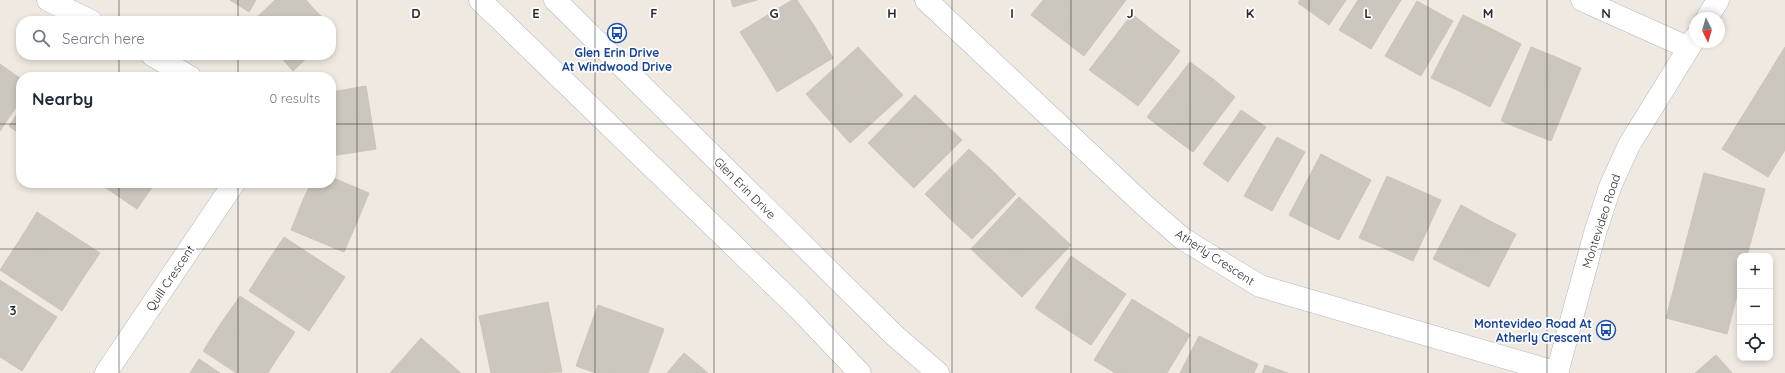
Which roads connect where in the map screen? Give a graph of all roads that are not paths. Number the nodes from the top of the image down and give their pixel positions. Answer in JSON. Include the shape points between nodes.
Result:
{"nodes":[{"id":1,"x":48,"y":0,"type":"edge"},
{"id":2,"x":480,"y":0,"type":"edge"},
{"id":3,"x":555,"y":0,"type":"edge"},
{"id":4,"x":926,"y":0,"type":"edge"},
{"id":5,"x":1582,"y":0,"type":"edge"},
{"id":6,"x":1718,"y":0,"type":"edge"},
{"id":7,"x":1711,"y":12,"type":"edge"},
{"id":8,"x":81,"y":16,"type":"edge"},
{"id":9,"x":1689,"y":42,"type":"edge"},
{"id":10,"x":1689,"y":48,"type":"edge"},
{"id":11,"x":161,"y":60,"type":"edge"},
{"id":12,"x":181,"y":72,"type":"edge"},
{"id":13,"x":231,"y":188,"type":"edge"},
{"id":14,"x":106,"y":373,"type":"edge"},
{"id":15,"x":860,"y":373,"type":"edge"},
{"id":16,"x":938,"y":373,"type":"edge"},
{"id":17,"x":1557,"y":373,"type":"edge"}],
"edges":[{"from":1,"to":8,"type":"street"},
{"from":2,"to":15,"type":"street","via":[[798,308]]},
{"from":3,"to":16,"type":"street","name":"Glen Erin Drive","via":[[894,335]]},
{"from":4,"to":17,"type":"street","name":"Atherly Crescent","via":[[1144,205],[1183,238],[1254,283],[1314,303]]},
{"from":5,"to":9,"type":"street"},
{"from":6,"to":7,"type":"street"},
{"from":10,"to":17,"type":"street","name":"Montevideo Road","via":[[1629,145],[1610,187]]},
{"from":11,"to":12,"type":"street"},
{"from":13,"to":14,"type":"street","name":"Quill Crescent"}]}
